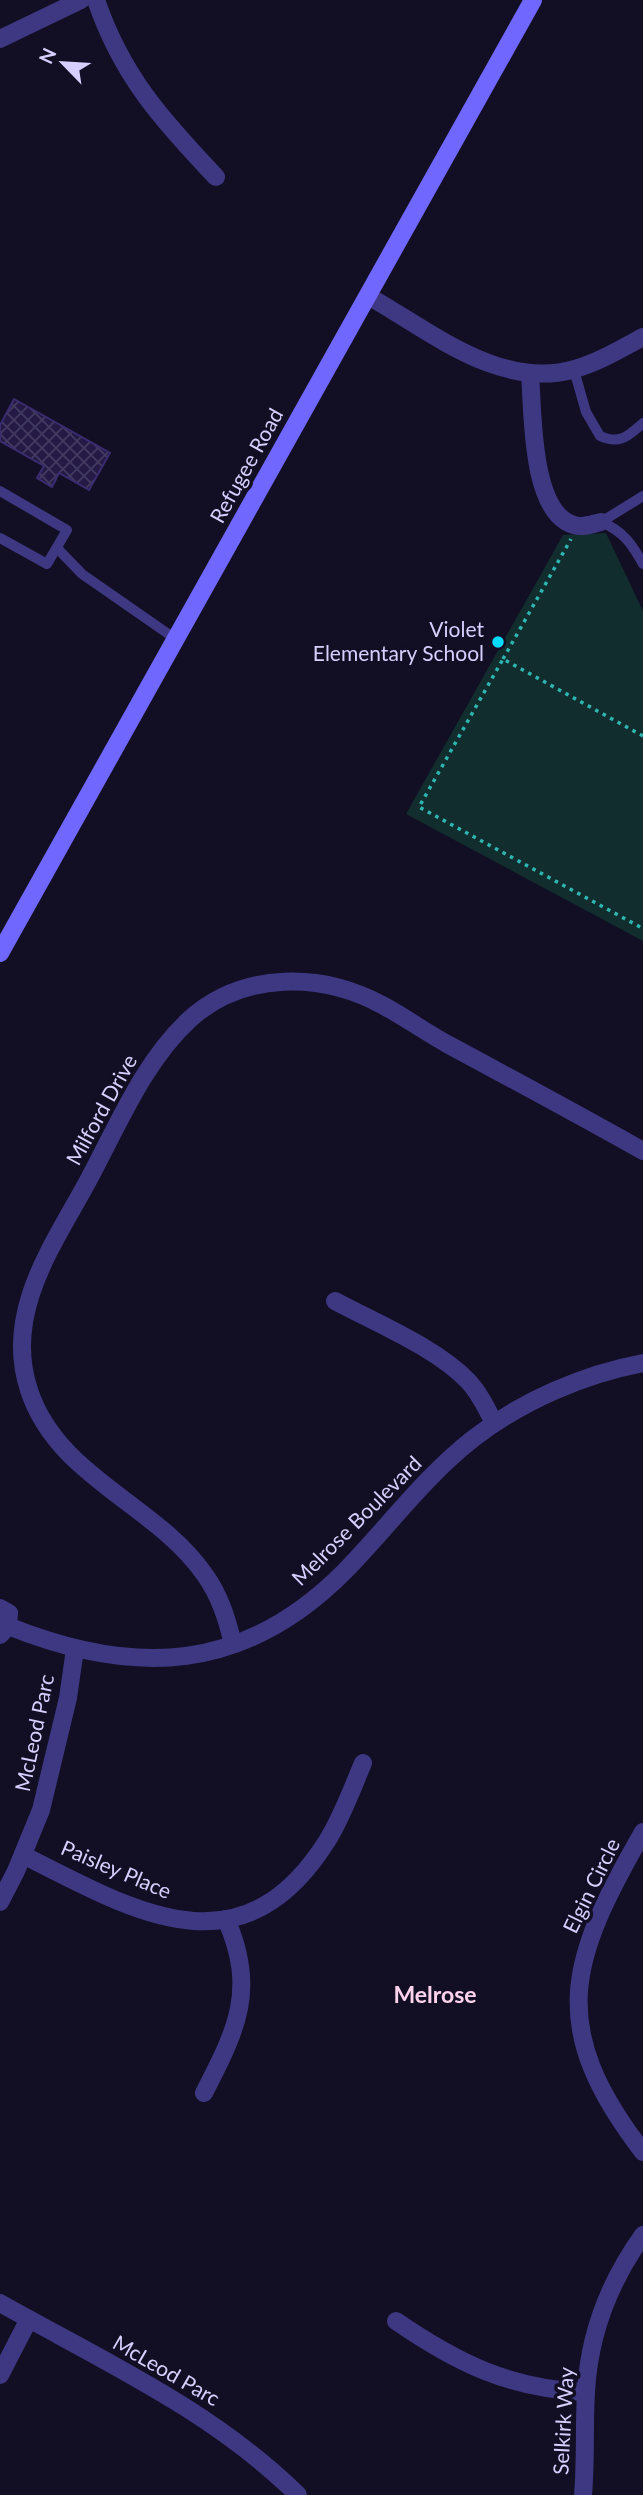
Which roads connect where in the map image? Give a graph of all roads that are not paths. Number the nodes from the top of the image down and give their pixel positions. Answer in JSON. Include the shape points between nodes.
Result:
{"nodes":[{"id":1,"x":81,"y":0,"type":"edge"},
{"id":2,"x":96,"y":0,"type":"edge"},
{"id":3,"x":533,"y":0,"type":"edge"},
{"id":4,"x":0,"y":39,"type":"edge"},
{"id":5,"x":216,"y":177,"type":"dead end"},
{"id":6,"x":368,"y":296,"type":"junction"},
{"id":7,"x":643,"y":337,"type":"edge"},
{"id":8,"x":574,"y":370,"type":"junction"},
{"id":9,"x":530,"y":373,"type":"junction"},
{"id":10,"x":643,"y":423,"type":"edge"},
{"id":11,"x":0,"y":491,"type":"edge"},
{"id":12,"x":643,"y":496,"type":"edge"},
{"id":13,"x":601,"y":522,"type":"junction"},
{"id":14,"x":0,"y":538,"type":"edge"},
{"id":15,"x":57,"y":548,"type":"junction"},
{"id":16,"x":641,"y":556,"type":"edge"},
{"id":17,"x":177,"y":640,"type":"junction"},
{"id":18,"x":0,"y":953,"type":"edge"},
{"id":19,"x":643,"y":1150,"type":"edge"},
{"id":20,"x":335,"y":1301,"type":"dead end"},
{"id":21,"x":643,"y":1363,"type":"edge"},
{"id":22,"x":494,"y":1423,"type":"junction"},
{"id":23,"x":0,"y":1608,"type":"edge"},
{"id":24,"x":4,"y":1631,"type":"edge"},
{"id":25,"x":233,"y":1644,"type":"junction"},
{"id":26,"x":75,"y":1649,"type":"junction"},
{"id":27,"x":363,"y":1763,"type":"dead end"},
{"id":28,"x":643,"y":1832,"type":"edge"},
{"id":29,"x":23,"y":1855,"type":"junction"},
{"id":30,"x":0,"y":1902,"type":"edge"},
{"id":31,"x":226,"y":1919,"type":"junction"},
{"id":32,"x":205,"y":2093,"type":"dead end"},
{"id":33,"x":643,"y":2152,"type":"edge"},
{"id":34,"x":643,"y":2235,"type":"edge"},
{"id":35,"x":0,"y":2303,"type":"edge"},
{"id":36,"x":29,"y":2319,"type":"junction"},
{"id":37,"x":396,"y":2321,"type":"dead end"},
{"id":38,"x":0,"y":2375,"type":"edge"},
{"id":39,"x":586,"y":2392,"type":"junction"},
{"id":40,"x":298,"y":2495,"type":"edge"},
{"id":41,"x":583,"y":2495,"type":"edge"}],
"edges":[{"from":1,"to":4,"type":"street"},
{"from":2,"to":5,"type":"street","via":[[134,81]]},
{"from":3,"to":6,"type":"main road","name":"Refugee Road"},
{"from":6,"to":9,"type":"street","via":[[479,359]]},
{"from":6,"to":17,"type":"main road","name":"Refugee Road"},
{"from":7,"to":8,"type":"street"},
{"from":8,"to":9,"type":"street"},
{"from":8,"to":10,"type":"lane","via":[[586,412],[600,436],[626,439]]},
{"from":9,"to":13,"type":"street","via":[[535,452],[551,506],[570,524],[582,527]]},
{"from":11,"to":15,"type":"lane","via":[[67,530]]},
{"from":12,"to":13,"type":"lane"},
{"from":13,"to":16,"type":"lane","via":[[620,531]]},
{"from":14,"to":15,"type":"lane","via":[[47,565]]},
{"from":15,"to":17,"type":"lane","via":[[82,574]]},
{"from":17,"to":18,"type":"main road","name":"Refugee Road"},
{"from":19,"to":25,"type":"street","name":"Milford Drive","via":[[383,1005],[335,986],[284,981],[246,987],[211,1003],[172,1038],[143,1080],[42,1262],[25,1311],[23,1363],[37,1412],[52,1434],[87,1471],[168,1535],[204,1573],[227,1618]]},
{"from":20,"to":22,"type":"street","via":[[450,1365],[469,1382]]},
{"from":21,"to":22,"type":"street","name":"Melrose Boulevard","via":[[588,1378]]},
{"from":22,"to":25,"type":"street","name":"Melrose Boulevard","via":[[444,1465],[321,1594],[284,1620]]},
{"from":23,"to":24,"type":"street","name":"Melrose Boulevard","via":[[9,1613]]},
{"from":24,"to":26,"type":"street","name":"Melrose Boulevard"},
{"from":25,"to":26,"type":"street","name":"Melrose Boulevard","via":[[161,1660]]},
{"from":26,"to":29,"type":"street","name":"McLeod Parc","via":[[41,1810]]},
{"from":27,"to":31,"type":"street","name":"Paisley Place","via":[[328,1839],[300,1877],[264,1906]]},
{"from":28,"to":33,"type":"street","name":"Elgin Circle","via":[[598,1916],[582,1964],[579,1991],[579,2016],[590,2067],[619,2121]]},
{"from":29,"to":30,"type":"street","name":"McLeod Parc"},
{"from":29,"to":31,"type":"street","name":"Paisley Place","via":[[141,1910],[190,1922]]},
{"from":31,"to":32,"type":"street","via":[[240,1956],[242,1993],[234,2027]]},
{"from":34,"to":39,"type":"street","name":"Selkirk Way","via":[[604,2307]]},
{"from":35,"to":36,"type":"street","name":"McLeod Parc"},
{"from":36,"to":38,"type":"street"},
{"from":36,"to":40,"type":"street","name":"McLeod Parc","via":[[216,2427]]},
{"from":37,"to":39,"type":"street","via":[[425,2342],[485,2372],[534,2387]]},
{"from":39,"to":41,"type":"street","name":"Selkirk Way"}]}
